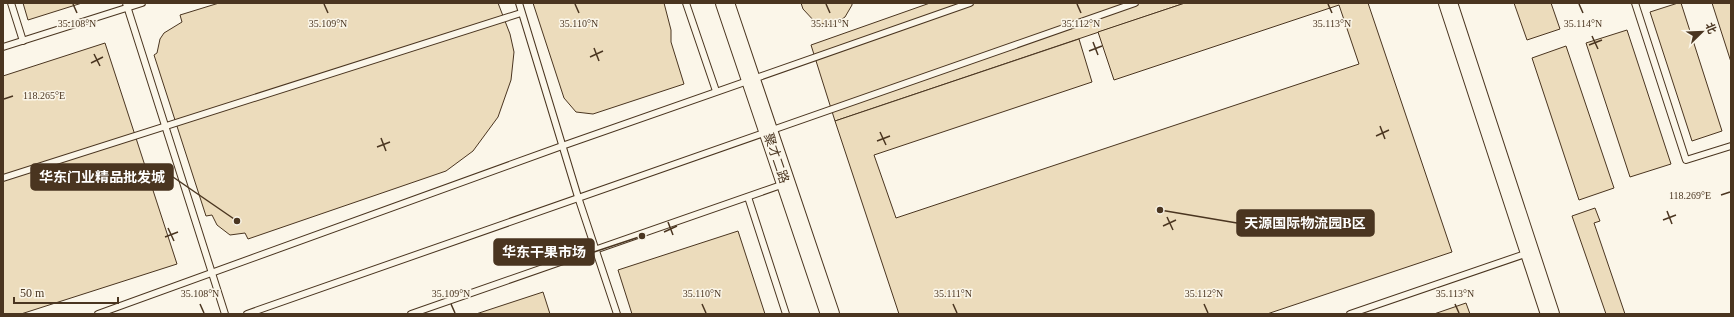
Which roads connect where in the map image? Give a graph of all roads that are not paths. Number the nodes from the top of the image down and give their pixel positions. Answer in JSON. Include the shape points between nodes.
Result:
{"nodes":[{"id":1,"x":11,"y":3,"type":"edge"},
{"id":2,"x":142,"y":3,"type":"edge"},
{"id":3,"x":519,"y":3,"type":"edge"},
{"id":4,"x":686,"y":3,"type":"edge"},
{"id":5,"x":725,"y":3,"type":"edge"},
{"id":6,"x":970,"y":3,"type":"edge"},
{"id":7,"x":1135,"y":3,"type":"edge"},
{"id":8,"x":1448,"y":3,"type":"edge"},
{"id":9,"x":1635,"y":3,"type":"edge"},
{"id":10,"x":127,"y":5,"type":"edge"},
{"id":11,"x":522,"y":13,"type":"junction"},
{"id":12,"x":23,"y":41,"type":"junction"},
{"id":13,"x":3,"y":47,"type":"edge"},
{"id":14,"x":750,"y":79,"type":"junction"},
{"id":15,"x":716,"y":91,"type":"junction"},
{"id":16,"x":166,"y":126,"type":"junction"},
{"id":17,"x":768,"y":131,"type":"junction"},
{"id":18,"x":562,"y":146,"type":"junction"},
{"id":19,"x":1731,"y":146,"type":"edge"},
{"id":20,"x":3,"y":178,"type":"edge"},
{"id":21,"x":786,"y":184,"type":"junction"},
{"id":22,"x":748,"y":197,"type":"junction"},
{"id":23,"x":578,"y":198,"type":"junction"},
{"id":24,"x":596,"y":249,"type":"junction"},
{"id":25,"x":1530,"y":252,"type":"junction"},
{"id":26,"x":213,"y":273,"type":"junction"},
{"id":27,"x":98,"y":314,"type":"edge"},
{"id":28,"x":225,"y":314,"type":"edge"},
{"id":29,"x":246,"y":314,"type":"edge"},
{"id":30,"x":411,"y":314,"type":"edge"},
{"id":31,"x":617,"y":314,"type":"edge"},
{"id":32,"x":786,"y":314,"type":"edge"},
{"id":33,"x":830,"y":314,"type":"edge"},
{"id":34,"x":1350,"y":314,"type":"edge"},
{"id":35,"x":1550,"y":314,"type":"edge"}],
"edges":[{"from":1,"to":12,"type":"lane"},
{"from":2,"to":10,"type":"lane"},
{"from":3,"to":11,"type":"lane"},
{"from":4,"to":15,"type":"lane"},
{"from":5,"to":14,"type":"street","name":"聚才二路"},
{"from":6,"to":14,"type":"lane"},
{"from":7,"to":17,"type":"lane"},
{"from":8,"to":25,"type":"street"},
{"from":9,"to":19,"type":"lane","via":[[1686,160]]},
{"from":10,"to":12,"type":"lane"},
{"from":10,"to":16,"type":"lane"},
{"from":11,"to":16,"type":"lane"},
{"from":11,"to":18,"type":"lane"},
{"from":12,"to":13,"type":"lane"},
{"from":14,"to":15,"type":"lane"},
{"from":14,"to":17,"type":"street","name":"聚才二路"},
{"from":15,"to":18,"type":"lane"},
{"from":16,"to":20,"type":"lane"},
{"from":16,"to":26,"type":"lane"},
{"from":17,"to":21,"type":"street","name":"聚才二路"},
{"from":17,"to":23,"type":"lane"},
{"from":18,"to":23,"type":"lane"},
{"from":18,"to":26,"type":"lane"},
{"from":21,"to":22,"type":"lane"},
{"from":21,"to":33,"type":"street","name":"聚才二路"},
{"from":22,"to":24,"type":"lane"},
{"from":22,"to":32,"type":"lane"},
{"from":23,"to":24,"type":"lane"},
{"from":23,"to":29,"type":"lane"},
{"from":24,"to":30,"type":"lane"},
{"from":24,"to":31,"type":"lane"},
{"from":25,"to":34,"type":"lane"},
{"from":25,"to":35,"type":"street"},
{"from":26,"to":27,"type":"lane"},
{"from":26,"to":28,"type":"lane"}]}
